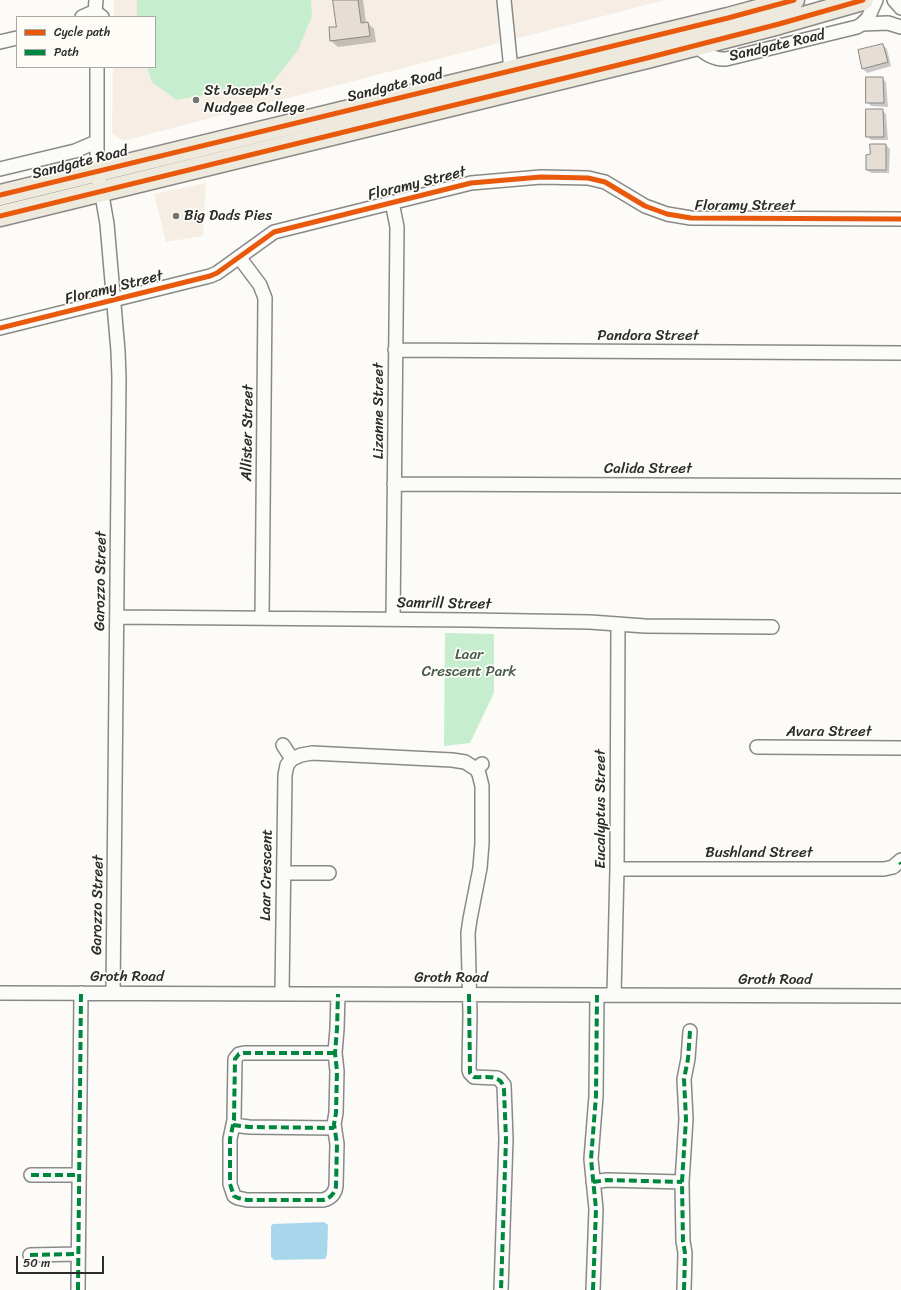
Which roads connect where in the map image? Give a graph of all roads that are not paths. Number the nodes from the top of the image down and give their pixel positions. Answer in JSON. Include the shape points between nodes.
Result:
{"nodes":[{"id":1,"x":504,"y":0,"type":"edge"},
{"id":2,"x":794,"y":0,"type":"edge"},
{"id":3,"x":863,"y":0,"type":"edge"},
{"id":4,"x":876,"y":0,"type":"edge"},
{"id":5,"x":894,"y":0,"type":"edge"},
{"id":6,"x":901,"y":8,"type":"edge"},
{"id":7,"x":862,"y":24,"type":"junction"},
{"id":8,"x":901,"y":27,"type":"edge"},
{"id":9,"x":16,"y":38,"type":"edge"},
{"id":10,"x":0,"y":42,"type":"edge"},
{"id":11,"x":695,"y":46,"type":"junction"},
{"id":12,"x":97,"y":68,"type":"edge"},
{"id":13,"x":512,"y":70,"type":"junction"},
{"id":14,"x":96,"y":142,"type":"junction"},
{"id":15,"x":0,"y":169,"type":"edge"},
{"id":16,"x":98,"y":172,"type":"junction"},
{"id":17,"x":101,"y":191,"type":"junction"},
{"id":18,"x":0,"y":195,"type":"edge"},
{"id":19,"x":392,"y":202,"type":"junction"},
{"id":20,"x":0,"y":216,"type":"edge"},
{"id":21,"x":901,"y":219,"type":"edge"},
{"id":22,"x":239,"y":257,"type":"junction"},
{"id":23,"x":114,"y":300,"type":"junction"},
{"id":24,"x":0,"y":328,"type":"edge"},
{"id":25,"x":395,"y":350,"type":"junction"},
{"id":26,"x":901,"y":353,"type":"edge"},
{"id":27,"x":394,"y":484,"type":"junction"},
{"id":28,"x":901,"y":486,"type":"edge"},
{"id":29,"x":117,"y":617,"type":"junction"},
{"id":30,"x":262,"y":618,"type":"junction"},
{"id":31,"x":393,"y":619,"type":"junction"},
{"id":32,"x":618,"y":624,"type":"junction"},
{"id":33,"x":772,"y":627,"type":"dead end"},
{"id":34,"x":283,"y":745,"type":"dead end"},
{"id":35,"x":757,"y":747,"type":"dead end"},
{"id":36,"x":901,"y":748,"type":"edge"},
{"id":37,"x":292,"y":759,"type":"junction"},
{"id":38,"x":900,"y":861,"type":"edge"},
{"id":39,"x":617,"y":869,"type":"junction"},
{"id":40,"x":284,"y":873,"type":"junction"},
{"id":41,"x":329,"y":873,"type":"dead end"},
{"id":42,"x":0,"y":993,"type":"edge"},
{"id":43,"x":81,"y":993,"type":"junction"},
{"id":44,"x":113,"y":993,"type":"junction"},
{"id":45,"x":282,"y":993,"type":"junction"},
{"id":46,"x":338,"y":994,"type":"junction"},
{"id":47,"x":469,"y":994,"type":"junction"},
{"id":48,"x":597,"y":995,"type":"junction"},
{"id":49,"x":614,"y":995,"type":"junction"},
{"id":50,"x":901,"y":996,"type":"edge"},
{"id":51,"x":690,"y":1032,"type":"dead end"},
{"id":52,"x":335,"y":1053,"type":"junction"},
{"id":53,"x":233,"y":1125,"type":"junction"},
{"id":54,"x":334,"y":1128,"type":"junction"},
{"id":55,"x":78,"y":1174,"type":"junction"},
{"id":56,"x":31,"y":1175,"type":"dead end"},
{"id":57,"x":593,"y":1182,"type":"junction"},
{"id":58,"x":682,"y":1182,"type":"junction"},
{"id":59,"x":78,"y":1254,"type":"junction"},
{"id":60,"x":30,"y":1255,"type":"dead end"},
{"id":61,"x":78,"y":1290,"type":"edge"},
{"id":62,"x":501,"y":1290,"type":"edge"},
{"id":63,"x":593,"y":1290,"type":"edge"},
{"id":64,"x":684,"y":1290,"type":"edge"}],
"edges":[{"from":1,"to":13,"type":"street"},
{"from":2,"to":13,"type":"highway","name":"Sandgate Road"},
{"from":3,"to":11,"type":"highway","name":"Sandgate Road"},
{"from":4,"to":7,"type":"street","via":[[868,18]]},
{"from":5,"to":6,"type":"street"},
{"from":7,"to":8,"type":"street","name":"Sandgate Road","via":[[888,23]]},
{"from":7,"to":11,"type":"street","name":"Sandgate Road","via":[[726,59],[714,58]]},
{"from":9,"to":10,"type":"street"},
{"from":11,"to":17,"type":"highway","name":"Sandgate Road"},
{"from":12,"to":14,"type":"street","name":"Garozzo Street"},
{"from":13,"to":16,"type":"highway","name":"Sandgate Road"},
{"from":14,"to":15,"type":"street","name":"Sandgate Road","via":[[75,151]]},
{"from":14,"to":16,"type":"street","name":"Garozzo Street"},
{"from":16,"to":17,"type":"street","name":"Garozzo Street"},
{"from":16,"to":18,"type":"highway","name":"Sandgate Road"},
{"from":17,"to":20,"type":"highway","name":"Sandgate Road"},
{"from":17,"to":23,"type":"street","name":"Garozzo Street","via":[[107,224]]},
{"from":19,"to":21,"type":"street","name":"Floramy Street","via":[[471,183],[570,177],[605,182],[645,206],[667,214],[691,218]]},
{"from":19,"to":22,"type":"street","name":"Floramy Street","via":[[274,232]]},
{"from":19,"to":25,"type":"street","name":"Lizanne Street","via":[[397,227]]},
{"from":22,"to":23,"type":"street","name":"Floramy Street","via":[[210,276]]},
{"from":22,"to":30,"type":"street","name":"Allister Street","via":[[260,285],[265,298]]},
{"from":23,"to":24,"type":"street","name":"Floramy Street"},
{"from":23,"to":29,"type":"street","name":"Garozzo Street","via":[[119,378]]},
{"from":25,"to":26,"type":"street","name":"Pandora Street"},
{"from":25,"to":27,"type":"street","name":"Lizanne Street"},
{"from":27,"to":28,"type":"street","name":"Calida Street"},
{"from":27,"to":31,"type":"street","name":"Lizanne Street"},
{"from":29,"to":30,"type":"street","name":"Samrill Street"},
{"from":29,"to":44,"type":"street","name":"Garozzo Street"},
{"from":30,"to":31,"type":"street","name":"Samrill Street"},
{"from":31,"to":32,"type":"street","name":"Samrill Street"},
{"from":32,"to":33,"type":"street","name":"Samrill Street"},
{"from":32,"to":39,"type":"street","name":"Eucalyptus Street"},
{"from":34,"to":37,"type":"street"},
{"from":35,"to":36,"type":"street","name":"Avara Street"},
{"from":37,"to":40,"type":"street","name":"Laar Crescent","via":[[286,765],[284,775]]},
{"from":37,"to":47,"type":"street","via":[[312,753],[452,760],[479,766],[482,786],[482,843],[468,934]]},
{"from":38,"to":39,"type":"street","name":"Bushland Street","via":[[884,869]]},
{"from":39,"to":49,"type":"street","name":"Eucalyptus Street"},
{"from":40,"to":41,"type":"street"},
{"from":40,"to":45,"type":"street","name":"Laar Crescent"},
{"from":42,"to":43,"type":"street","name":"Groth Road"},
{"from":43,"to":44,"type":"street","name":"Groth Road"},
{"from":43,"to":55,"type":"street"},
{"from":44,"to":45,"type":"street","name":"Groth Road"},
{"from":45,"to":46,"type":"street","name":"Groth Road"},
{"from":46,"to":47,"type":"street","name":"Groth Road"},
{"from":46,"to":52,"type":"street"},
{"from":47,"to":48,"type":"street","name":"Groth Road"},
{"from":47,"to":62,"type":"street","via":[[470,1073],[474,1077],[494,1077],[504,1085],[506,1139]]},
{"from":48,"to":49,"type":"street","name":"Groth Road"},
{"from":48,"to":57,"type":"street","via":[[596,1096],[591,1159]]},
{"from":49,"to":50,"type":"street","name":"Groth Road"},
{"from":51,"to":58,"type":"street","via":[[684,1079],[686,1119]]},
{"from":52,"to":53,"type":"street","via":[[239,1054],[235,1059]]},
{"from":52,"to":54,"type":"street"},
{"from":53,"to":54,"type":"street"},
{"from":53,"to":54,"type":"street","via":[[230,1139],[230,1184],[234,1196],[247,1200],[330,1198],[336,1186]]},
{"from":55,"to":56,"type":"street"},
{"from":55,"to":59,"type":"street"},
{"from":57,"to":58,"type":"street"},
{"from":57,"to":63,"type":"street","via":[[596,1209]]},
{"from":58,"to":64,"type":"street"},
{"from":59,"to":60,"type":"street"},
{"from":59,"to":61,"type":"street"}]}
